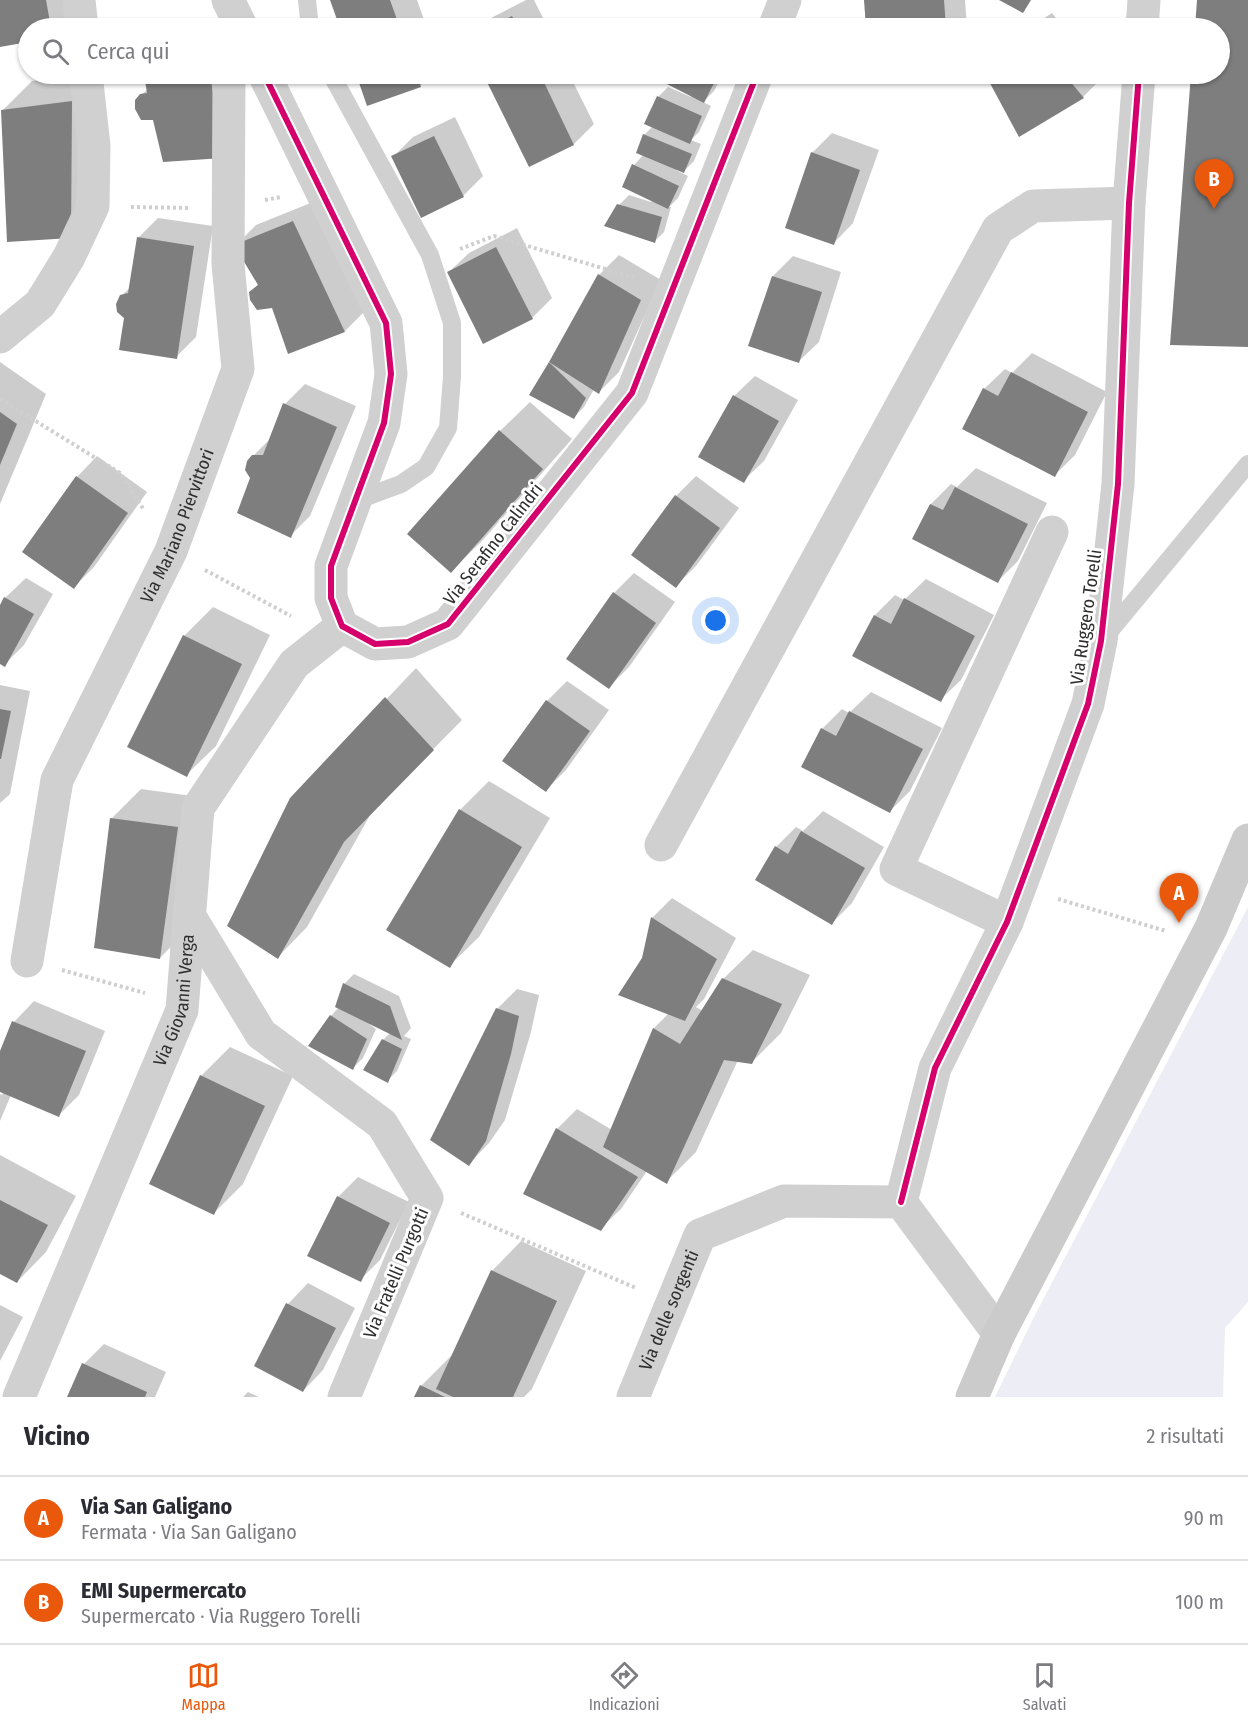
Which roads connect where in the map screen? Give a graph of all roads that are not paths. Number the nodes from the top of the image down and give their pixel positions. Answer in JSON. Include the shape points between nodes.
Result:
{"nodes":[{"id":1,"x":79,"y":0,"type":"edge"},
{"id":2,"x":221,"y":0,"type":"edge"},
{"id":3,"x":228,"y":0,"type":"edge"},
{"id":4,"x":307,"y":0,"type":"edge"},
{"id":5,"x":785,"y":0,"type":"edge"},
{"id":6,"x":1144,"y":0,"type":"edge"},
{"id":7,"x":81,"y":18,"type":"edge"},
{"id":8,"x":224,"y":18,"type":"edge"},
{"id":9,"x":237,"y":18,"type":"edge"},
{"id":10,"x":309,"y":18,"type":"edge"},
{"id":11,"x":778,"y":18,"type":"edge"},
{"id":12,"x":1143,"y":18,"type":"edge"},
{"id":13,"x":87,"y":84,"type":"edge"},
{"id":14,"x":230,"y":84,"type":"edge"},
{"id":15,"x":269,"y":84,"type":"edge"},
{"id":16,"x":336,"y":84,"type":"edge"},
{"id":17,"x":753,"y":84,"type":"edge"},
{"id":18,"x":1138,"y":84,"type":"edge"},
{"id":19,"x":1129,"y":203,"type":"junction"},
{"id":20,"x":0,"y":337,"type":"edge"},
{"id":21,"x":1248,"y":464,"type":"edge"},
{"id":22,"x":355,"y":501,"type":"junction"},
{"id":23,"x":1052,"y":532,"type":"dead end"},
{"id":24,"x":335,"y":631,"type":"junction"},
{"id":25,"x":1101,"y":641,"type":"junction"},
{"id":26,"x":1248,"y":840,"type":"edge"},
{"id":27,"x":661,"y":845,"type":"dead end"},
{"id":28,"x":189,"y":915,"type":"junction"},
{"id":29,"x":1007,"y":922,"type":"junction"},
{"id":30,"x":27,"y":961,"type":"road end"},
{"id":31,"x":901,"y":1202,"type":"junction"},
{"id":32,"x":999,"y":1334,"type":"junction"},
{"id":33,"x":24,"y":1384,"type":"edge"},
{"id":34,"x":0,"y":1397,"type":"edge"},
{"id":35,"x":344,"y":1397,"type":"edge"},
{"id":36,"x":633,"y":1397,"type":"edge"},
{"id":37,"x":972,"y":1397,"type":"edge"}],
"edges":[{"from":1,"to":7,"type":"street"},
{"from":2,"to":8,"type":"street"},
{"from":3,"to":9,"type":"street"},
{"from":4,"to":10,"type":"lane"},
{"from":5,"to":11,"type":"street"},
{"from":6,"to":12,"type":"street"},
{"from":13,"to":20,"type":"street","via":[[94,146],[93,206],[69,257],[40,304]]},
{"from":14,"to":30,"type":"street","name":"Via Mariano Piervittori","via":[[228,264],[238,369],[171,551],[57,780]]},
{"from":15,"to":22,"type":"street","via":[[386,323],[392,374],[384,423]]},
{"from":16,"to":22,"type":"lane","via":[[430,255],[452,323],[448,428],[426,467],[401,484]]},
{"from":17,"to":24,"type":"street","name":"Via Serafino Calindri","via":[[632,393],[448,624],[408,642],[375,644]]},
{"from":18,"to":19,"type":"street","name":"Via Ruggero Torelli"},
{"from":19,"to":25,"type":"street","name":"Via Ruggero Torelli","via":[[1118,484]]},
{"from":19,"to":27,"type":"street","via":[[1033,206],[999,229]]},
{"from":21,"to":25,"type":"lane"},
{"from":22,"to":24,"type":"street","via":[[331,566]]},
{"from":23,"to":29,"type":"street","via":[[896,869]]},
{"from":24,"to":28,"type":"street","name":"Via Giovanni Verga","via":[[294,664],[198,808]]},
{"from":25,"to":29,"type":"street","name":"Via Ruggero Torelli","via":[[1088,704]]},
{"from":26,"to":32,"type":"main road","via":[[1211,928]]},
{"from":28,"to":33,"type":"street","name":"Via Giovanni Verga","via":[[182,1010]]},
{"from":28,"to":35,"type":"street","name":"Via Fratelli Purgotti","via":[[261,1034],[382,1124],[427,1198]]},
{"from":29,"to":31,"type":"street","name":"Via Ruggero Torelli","via":[[934,1068]]},
{"from":31,"to":32,"type":"street"},
{"from":31,"to":36,"type":"street","name":"Via delle sorgenti","via":[[784,1201],[699,1235]]},
{"from":32,"to":37,"type":"main road"},
{"from":33,"to":34,"type":"street"}]}
